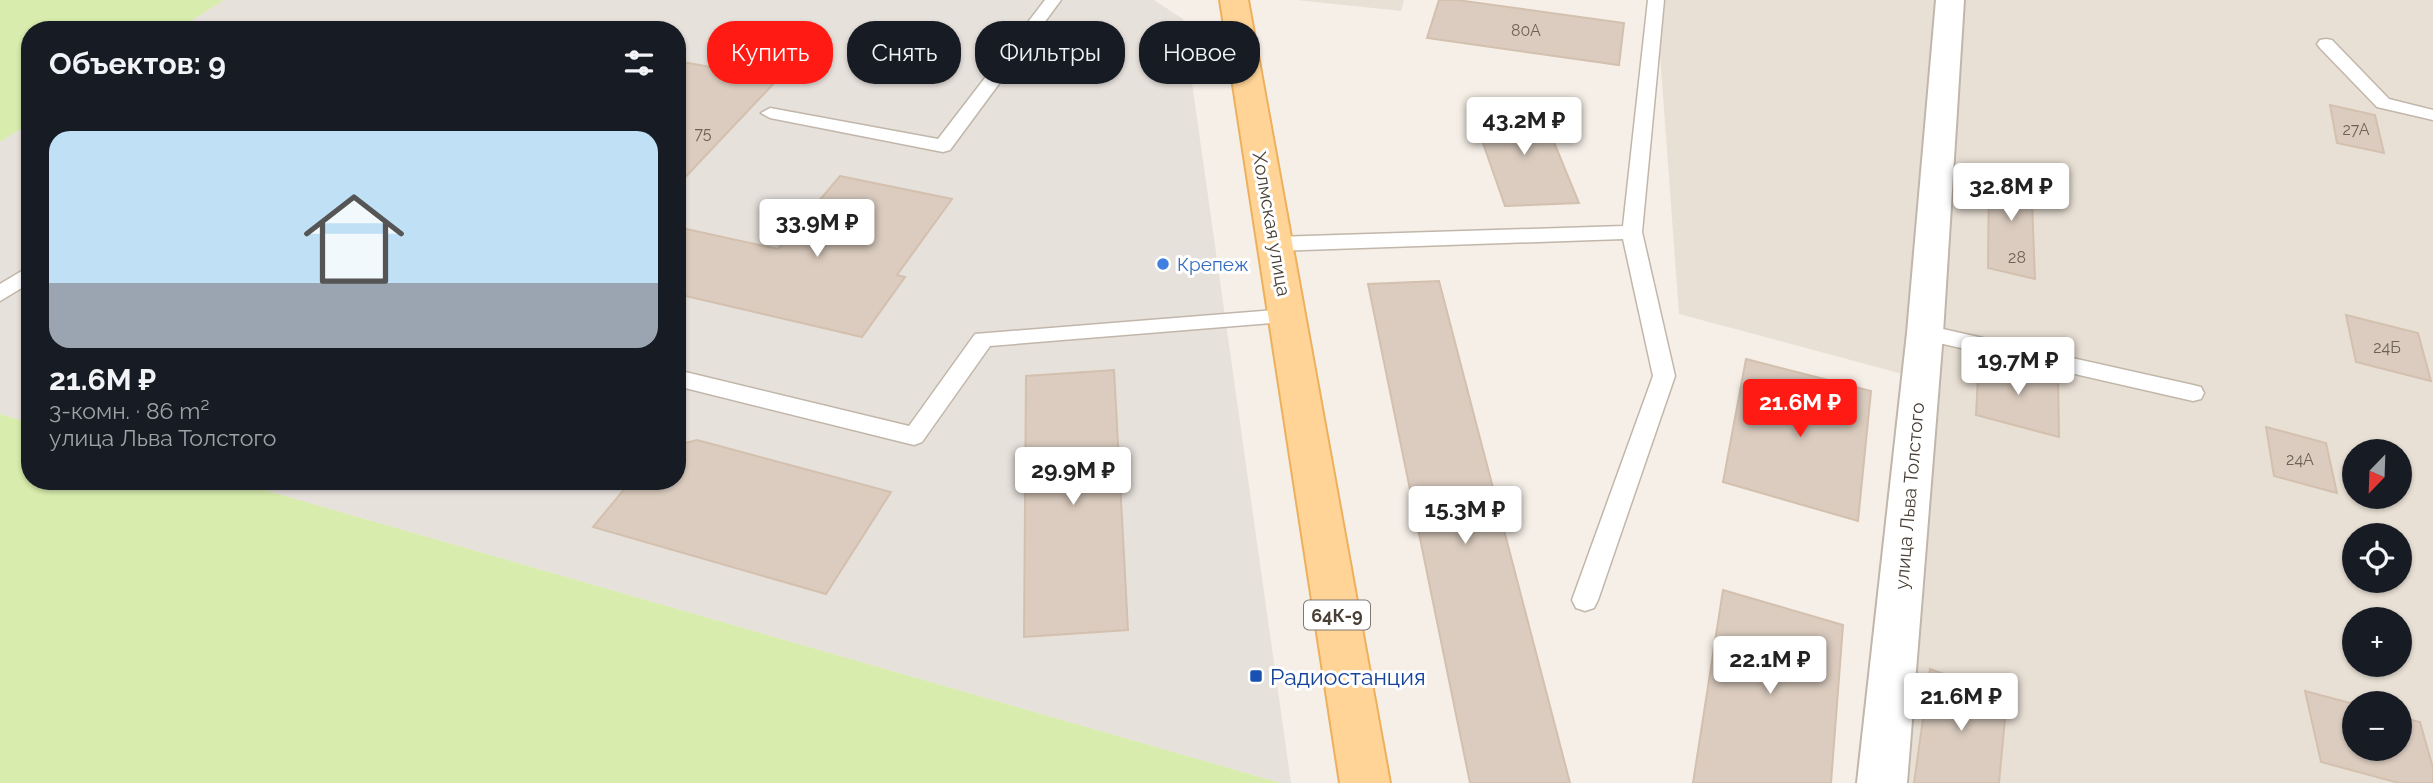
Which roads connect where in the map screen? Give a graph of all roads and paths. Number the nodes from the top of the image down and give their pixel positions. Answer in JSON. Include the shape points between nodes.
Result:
{"nodes":[{"id":1,"x":1053,"y":0,"type":"edge"},
{"id":2,"x":1234,"y":0,"type":"edge"},
{"id":3,"x":1656,"y":0,"type":"edge"},
{"id":4,"x":1950,"y":0,"type":"edge"},
{"id":5,"x":2326,"y":44,"type":"dead end"},
{"id":6,"x":770,"y":113,"type":"dead end"},
{"id":7,"x":2433,"y":115,"type":"edge"},
{"id":8,"x":1632,"y":232,"type":"junction"},
{"id":9,"x":1275,"y":244,"type":"junction"},
{"id":10,"x":21,"y":279,"type":"edge"},
{"id":11,"x":0,"y":294,"type":"edge"},
{"id":12,"x":1287,"y":316,"type":"junction"},
{"id":13,"x":1924,"y":333,"type":"junction"},
{"id":14,"x":686,"y":380,"type":"edge"},
{"id":15,"x":2193,"y":393,"type":"dead end"},
{"id":16,"x":1585,"y":600,"type":"dead end"},
{"id":17,"x":1365,"y":783,"type":"edge"},
{"id":18,"x":1882,"y":783,"type":"edge"}],
"edges":[{"from":1,"to":6,"type":"lane","via":[[943,146]]},
{"from":2,"to":9,"type":"main road","name":"Холмская улица","number":"64К-9"},
{"from":3,"to":8,"type":"lane"},
{"from":4,"to":13,"type":"street","name":"улица Льва Толстого"},
{"from":5,"to":7,"type":"lane","via":[[2383,103]]},
{"from":8,"to":9,"type":"lane"},
{"from":8,"to":16,"type":"lane","via":[[1664,376]]},
{"from":9,"to":12,"type":"main road","name":"Холмская улица","number":"64К-9"},
{"from":10,"to":11,"type":"lane"},
{"from":12,"to":14,"type":"lane","via":[[983,339],[914,436]]},
{"from":12,"to":17,"type":"main road","name":"Холмская улица","number":"64К-9"},
{"from":13,"to":15,"type":"lane"},
{"from":13,"to":18,"type":"street","name":"улица Льва Толстого"}]}
